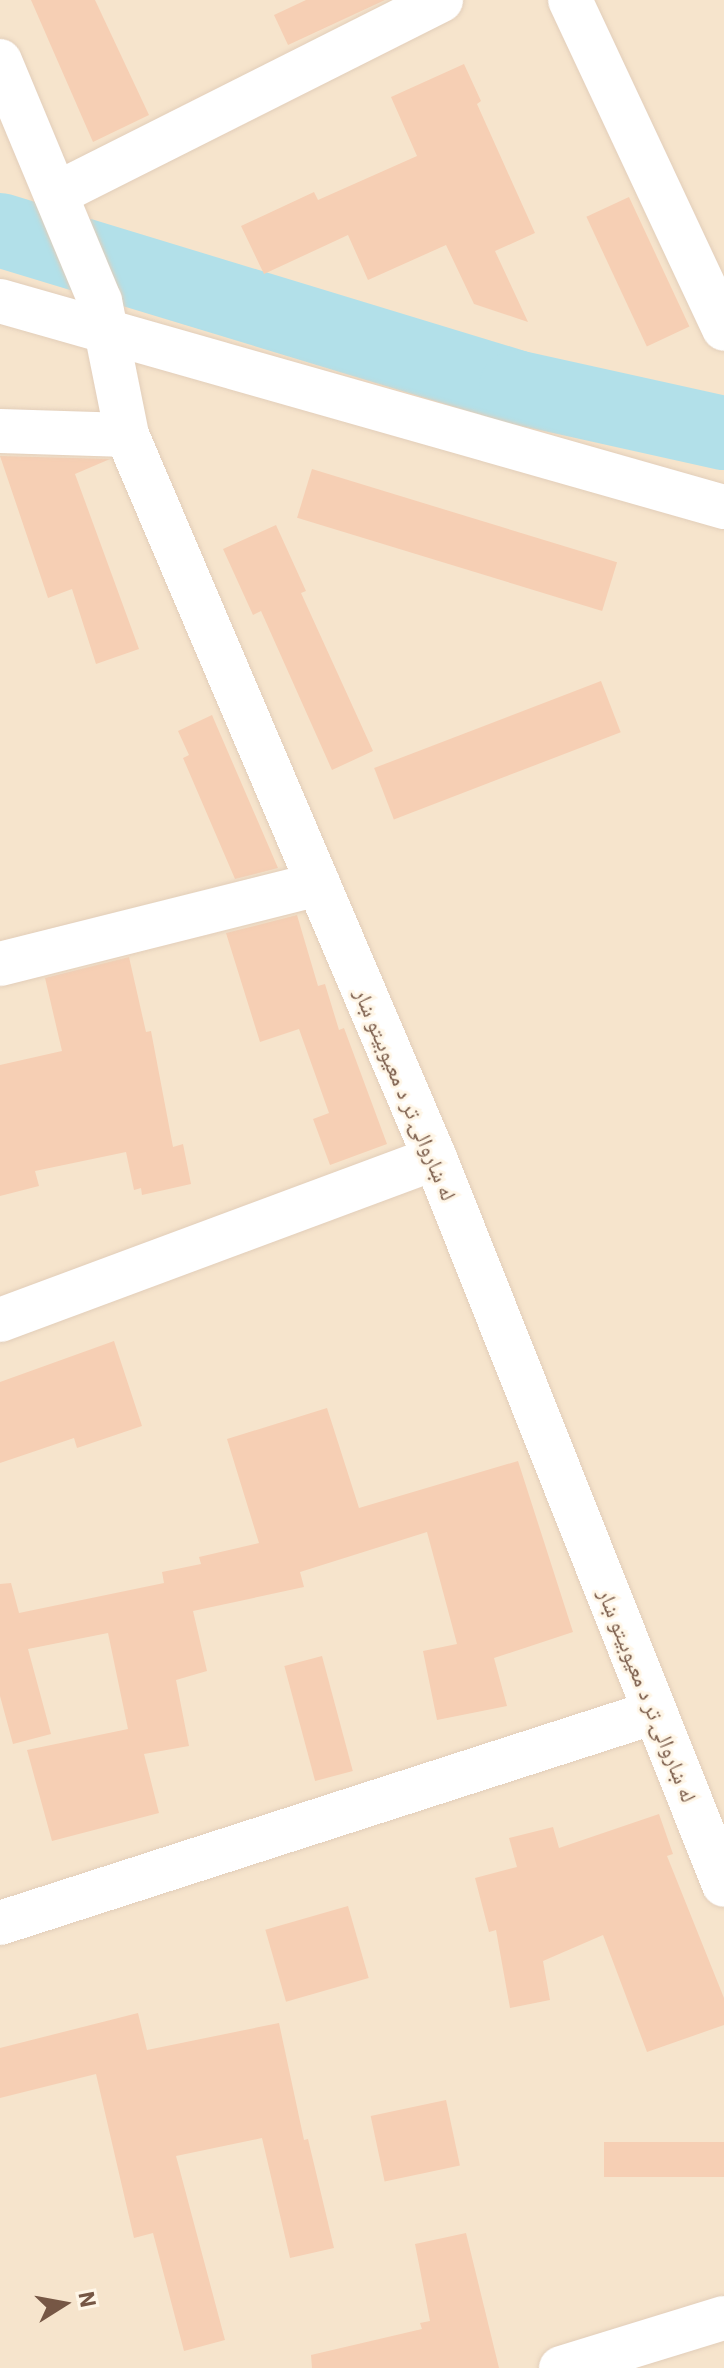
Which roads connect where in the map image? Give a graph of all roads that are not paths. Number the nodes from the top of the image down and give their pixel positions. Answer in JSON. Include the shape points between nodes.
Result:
{"nodes":[{"id":1,"x":441,"y":0,"type":"edge"},
{"id":2,"x":570,"y":0,"type":"edge"},
{"id":3,"x":0,"y":61,"type":"edge"},
{"id":4,"x":64,"y":212,"type":"junction"},
{"id":5,"x":0,"y":301,"type":"edge"},
{"id":6,"x":104,"y":316,"type":"junction"},
{"id":7,"x":724,"y":329,"type":"edge"},
{"id":8,"x":0,"y":431,"type":"edge"},
{"id":9,"x":127,"y":435,"type":"junction"},
{"id":10,"x":724,"y":507,"type":"edge"},
{"id":11,"x":318,"y":884,"type":"junction"},
{"id":12,"x":0,"y":964,"type":"edge"},
{"id":13,"x":435,"y":1158,"type":"junction"},
{"id":14,"x":0,"y":1320,"type":"edge"},
{"id":15,"x":655,"y":1712,"type":"junction"},
{"id":16,"x":724,"y":1885,"type":"edge"},
{"id":17,"x":0,"y":1923,"type":"edge"},
{"id":18,"x":724,"y":2318,"type":"edge"},
{"id":19,"x":561,"y":2368,"type":"edge"}],
"edges":[{"from":1,"to":4,"type":"street"},
{"from":2,"to":7,"type":"street"},
{"from":3,"to":4,"type":"street","name":"له ښاروالۍ تر د معیوبیتو ښار"},
{"from":4,"to":6,"type":"street","name":"له ښاروالۍ تر د معیوبیتو ښار"},
{"from":5,"to":6,"type":"street"},
{"from":6,"to":9,"type":"street","name":"له ښاروالۍ تر د معیوبیتو ښار"},
{"from":6,"to":10,"type":"street"},
{"from":8,"to":9,"type":"street"},
{"from":9,"to":11,"type":"street","name":"له ښاروالۍ تر د معیوبیتو ښار"},
{"from":11,"to":12,"type":"street"},
{"from":11,"to":13,"type":"street","name":"له ښاروالۍ تر د معیوبیتو ښار"},
{"from":13,"to":14,"type":"street"},
{"from":13,"to":15,"type":"street","name":"له ښاروالۍ تر د معیوبیتو ښار"},
{"from":15,"to":16,"type":"street","name":"له ښاروالۍ تر د معیوبیتو ښار"},
{"from":15,"to":17,"type":"street"},
{"from":18,"to":19,"type":"street"}]}
